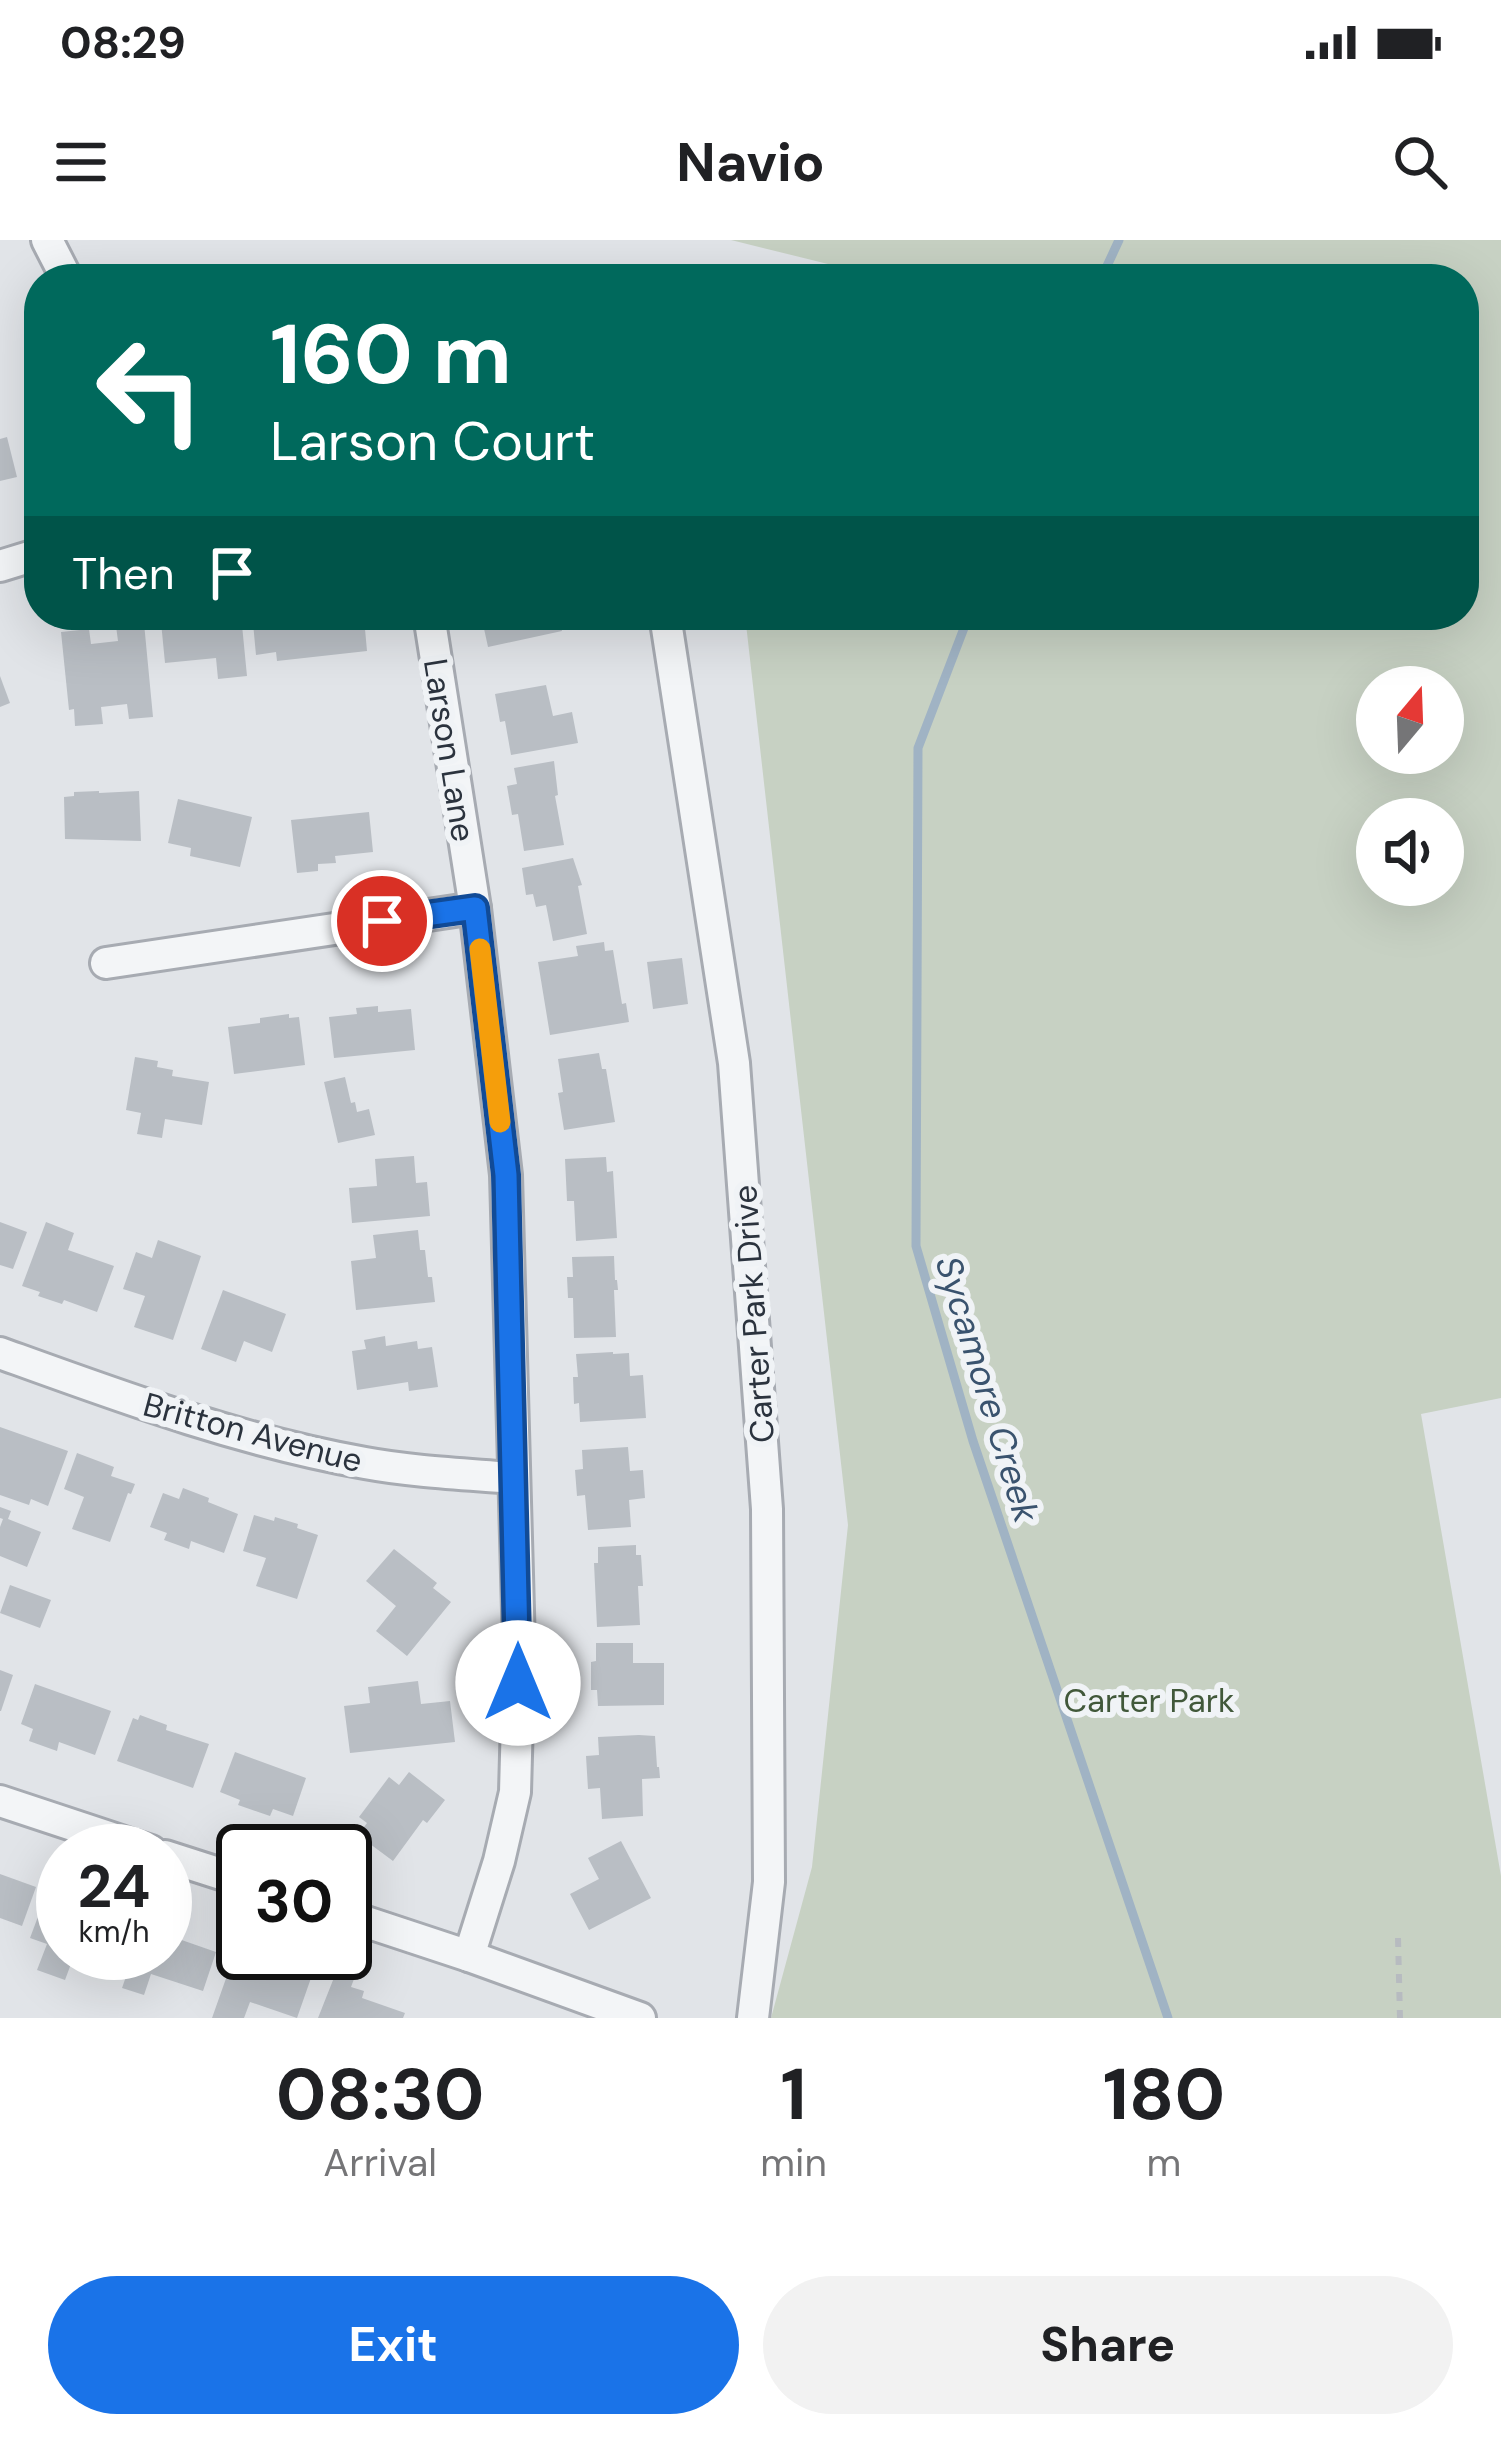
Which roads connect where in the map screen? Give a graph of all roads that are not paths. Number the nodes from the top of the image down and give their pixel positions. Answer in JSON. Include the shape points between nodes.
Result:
{"nodes":[{"id":1,"x":432,"y":630,"type":"edge"},
{"id":2,"x":667,"y":630,"type":"edge"},
{"id":3,"x":475,"y":908,"type":"junction"},
{"id":4,"x":106,"y":963,"type":"dead end"},
{"id":5,"x":0,"y":1353,"type":"edge"},
{"id":6,"x":513,"y":1478,"type":"junction"},
{"id":7,"x":0,"y":1801,"type":"edge"},
{"id":8,"x":69,"y":1824,"type":"edge"},
{"id":9,"x":372,"y":1924,"type":"edge"},
{"id":10,"x":469,"y":1956,"type":"junction"},
{"id":11,"x":640,"y":2018,"type":"edge"},
{"id":12,"x":753,"y":2018,"type":"edge"}],
"edges":[{"from":1,"to":3,"type":"street","name":"Larson Lane"},
{"from":2,"to":12,"type":"street","name":"Carter Park Drive","via":[[734,1063],[767,1509],[770,1882]]},
{"from":3,"to":4,"type":"street"},
{"from":3,"to":6,"type":"street","name":"Larson Lane","via":[[506,1175]]},
{"from":5,"to":6,"type":"street","name":"Britton Avenue","via":[[296,1448]]},
{"from":6,"to":10,"type":"street","name":"Larson Lane","via":[[515,1792]]},
{"from":7,"to":8,"type":"street"},
{"from":9,"to":10,"type":"street"},
{"from":10,"to":11,"type":"street"}]}
